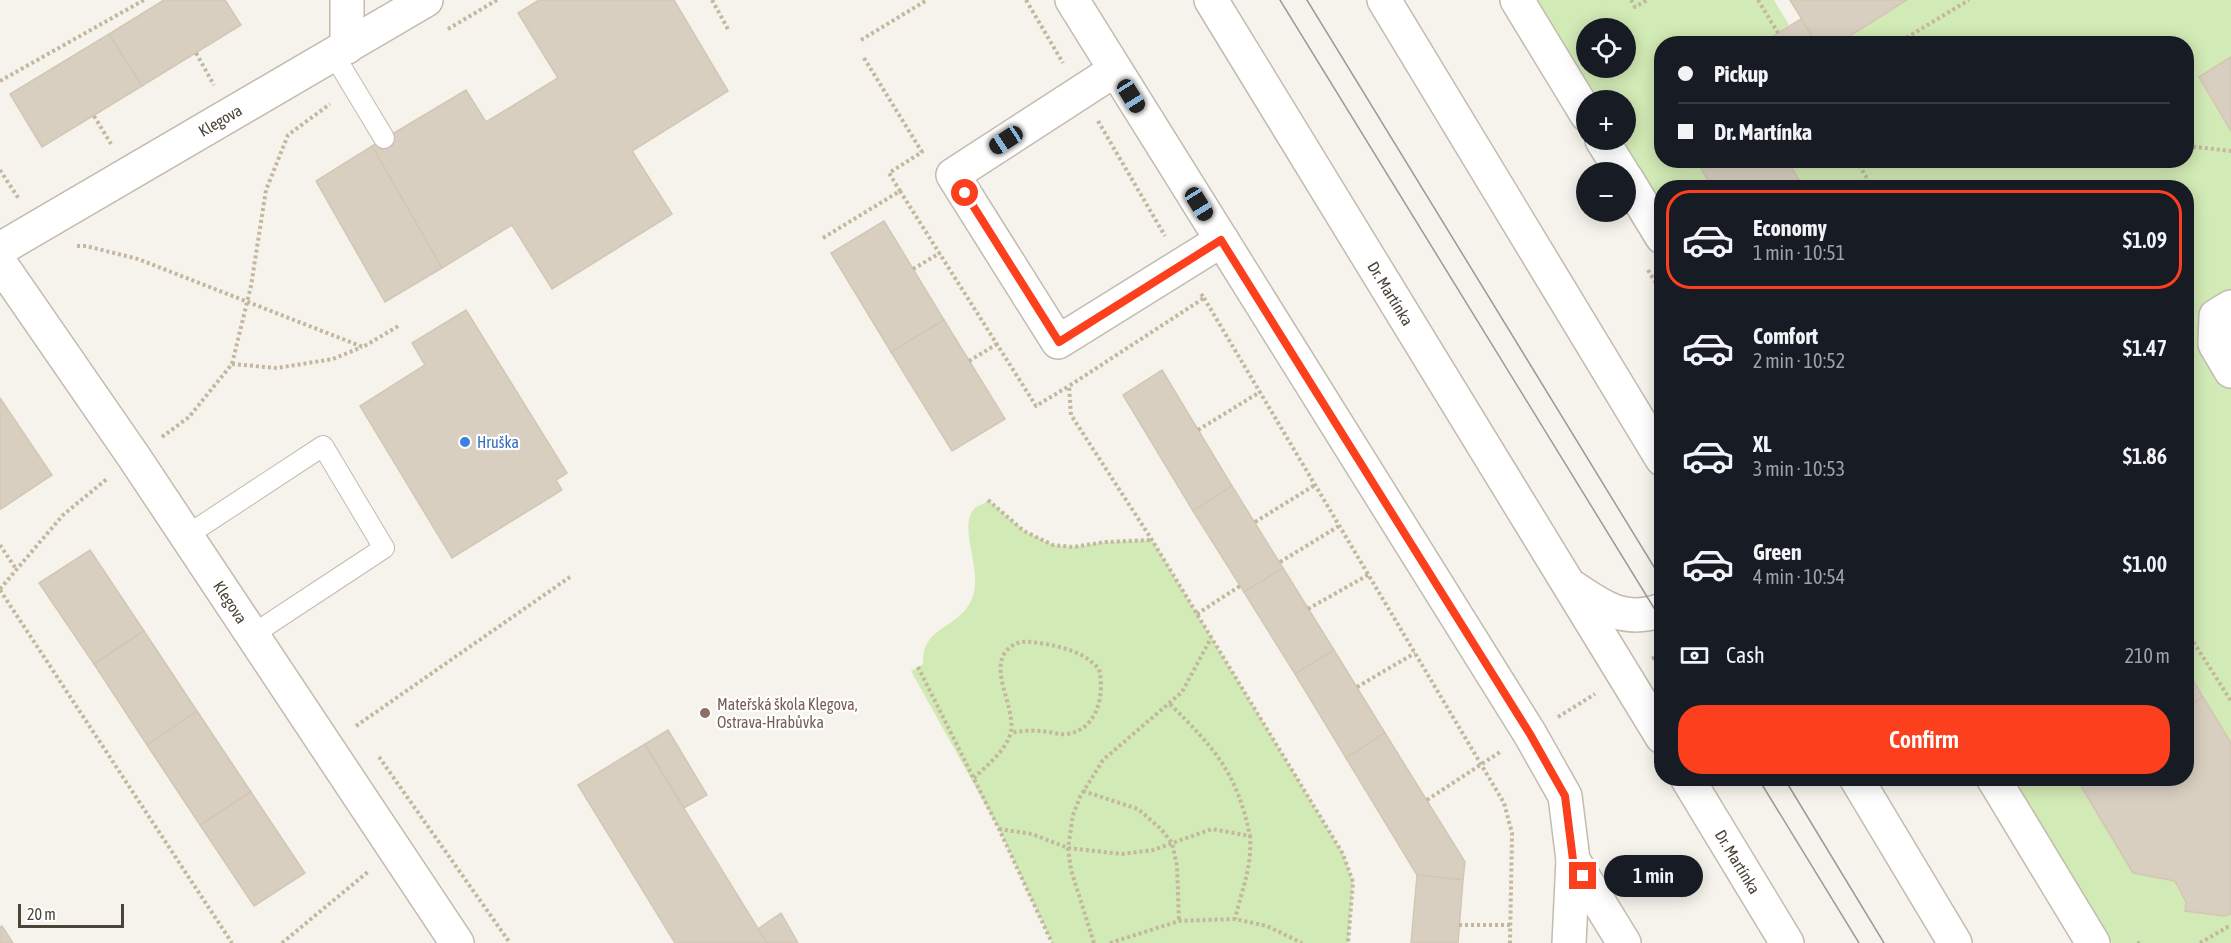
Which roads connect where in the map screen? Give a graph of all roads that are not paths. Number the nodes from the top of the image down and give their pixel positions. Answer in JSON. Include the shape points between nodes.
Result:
{"nodes":[{"id":1,"x":347,"y":0,"type":"edge"},
{"id":2,"x":426,"y":0,"type":"edge"},
{"id":3,"x":1072,"y":0,"type":"edge"},
{"id":4,"x":1211,"y":0,"type":"edge"},
{"id":5,"x":1384,"y":0,"type":"edge"},
{"id":6,"x":1517,"y":0,"type":"edge"},
{"id":7,"x":341,"y":51,"type":"junction"},
{"id":8,"x":1115,"y":70,"type":"junction"},
{"id":9,"x":1576,"y":97,"type":"edge"},
{"id":10,"x":384,"y":138,"type":"dead end"},
{"id":11,"x":1636,"y":194,"type":"edge"},
{"id":12,"x":1654,"y":224,"type":"edge"},
{"id":13,"x":1221,"y":240,"type":"junction"},
{"id":14,"x":0,"y":249,"type":"edge"},
{"id":15,"x":0,"y":263,"type":"edge"},
{"id":16,"x":2231,"y":307,"type":"edge"},
{"id":17,"x":2231,"y":371,"type":"edge"},
{"id":18,"x":1654,"y":446,"type":"edge"},
{"id":19,"x":186,"y":536,"type":"junction"},
{"id":20,"x":1570,"y":586,"type":"junction"},
{"id":21,"x":1654,"y":612,"type":"edge"},
{"id":22,"x":252,"y":635,"type":"junction"},
{"id":23,"x":1654,"y":725,"type":"edge"},
{"id":24,"x":1692,"y":786,"type":"edge"},
{"id":25,"x":1861,"y":786,"type":"edge"},
{"id":26,"x":1998,"y":786,"type":"edge"},
{"id":27,"x":1573,"y":860,"type":"junction"},
{"id":28,"x":457,"y":943,"type":"edge"},
{"id":29,"x":1569,"y":943,"type":"edge"},
{"id":30,"x":1624,"y":943,"type":"edge"},
{"id":31,"x":1788,"y":943,"type":"edge"},
{"id":32,"x":1955,"y":943,"type":"edge"},
{"id":33,"x":2093,"y":943,"type":"edge"}],
"edges":[{"from":1,"to":7,"type":"street"},
{"from":2,"to":7,"type":"street","name":"Klegova"},
{"from":3,"to":8,"type":"street"},
{"from":4,"to":20,"type":"street","name":"Dr. Martínka"},
{"from":5,"to":18,"type":"street"},
{"from":6,"to":9,"type":"street"},
{"from":7,"to":10,"type":"lane","via":[[354,87]]},
{"from":7,"to":14,"type":"street","name":"Klegova"},
{"from":8,"to":13,"type":"street"},
{"from":8,"to":13,"type":"street","via":[[953,175],[1059,342]]},
{"from":11,"to":12,"type":"street"},
{"from":13,"to":27,"type":"street","via":[[1530,734],[1565,796]]},
{"from":15,"to":19,"type":"street","name":"Klegova"},
{"from":16,"to":17,"type":"street","via":[[2216,316],[2215,344]]},
{"from":19,"to":22,"type":"street","name":"Klegova"},
{"from":19,"to":22,"type":"lane","via":[[323,446],[384,548]]},
{"from":20,"to":21,"type":"street","name":"Dr. Martínka","via":[[1621,614],[1640,616]]},
{"from":20,"to":23,"type":"street","name":"Dr. Martínka"},
{"from":22,"to":28,"type":"street","name":"Klegova"},
{"from":24,"to":31,"type":"street","name":"Dr. Martínka"},
{"from":25,"to":32,"type":"street"},
{"from":26,"to":33,"type":"street"},
{"from":27,"to":29,"type":"street"},
{"from":27,"to":30,"type":"street"}]}
